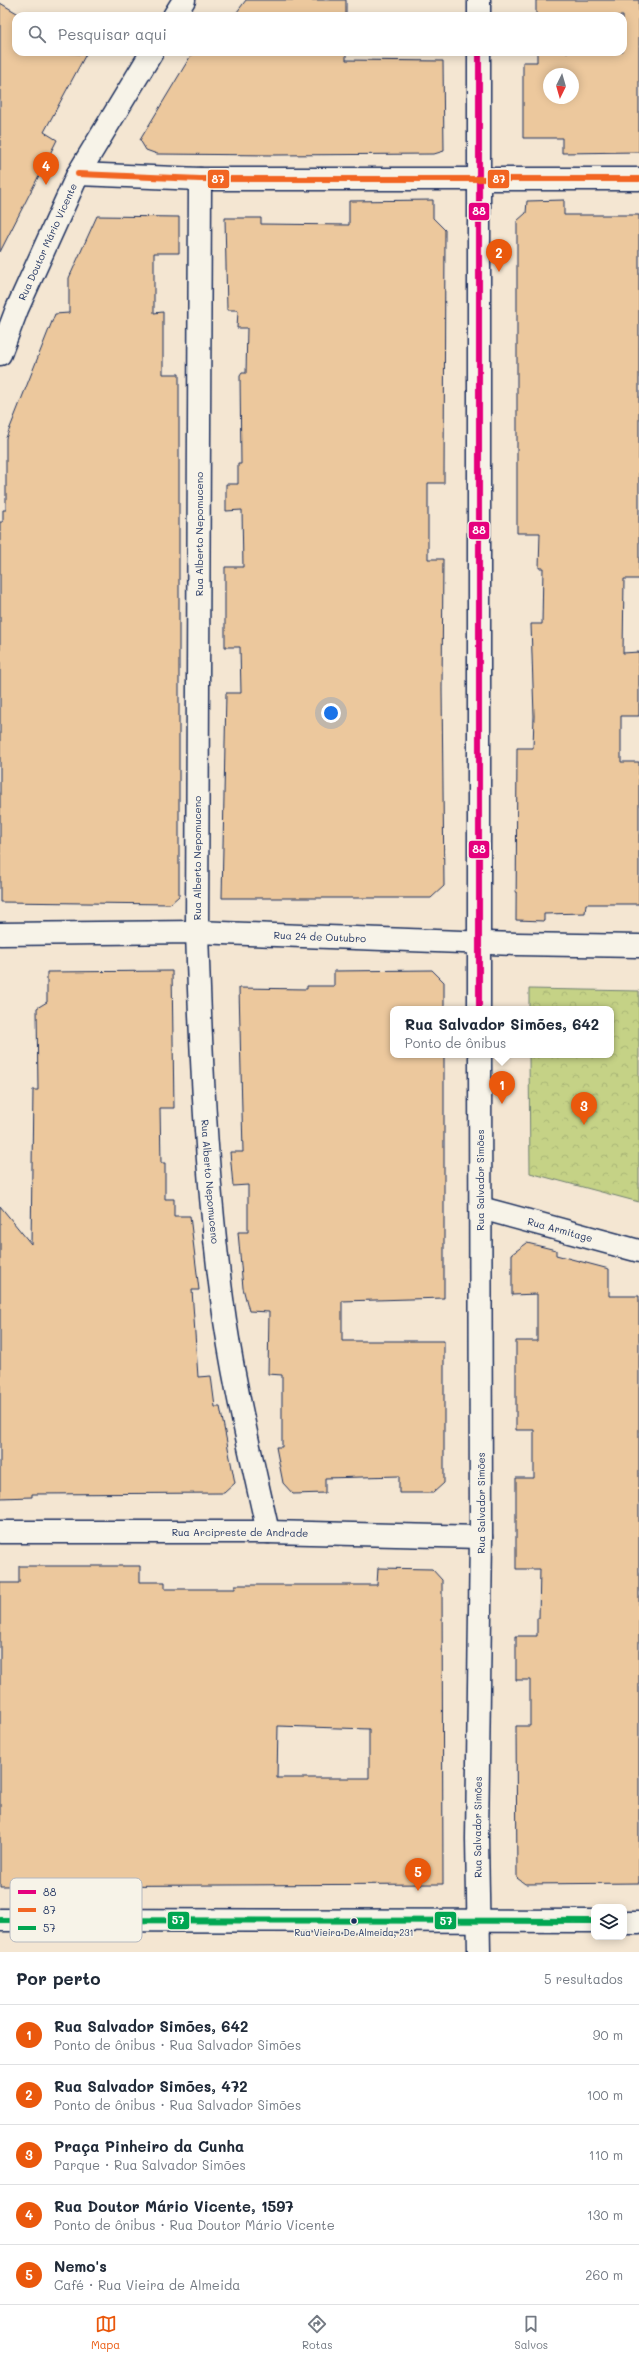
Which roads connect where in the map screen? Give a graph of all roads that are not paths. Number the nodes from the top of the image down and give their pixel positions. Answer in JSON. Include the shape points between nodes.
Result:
{"nodes":[{"id":1,"x":184,"y":0,"type":"edge"},
{"id":2,"x":479,"y":0,"type":"edge"},
{"id":3,"x":176,"y":12,"type":"edge"},
{"id":4,"x":479,"y":12,"type":"edge"},
{"id":5,"x":150,"y":56,"type":"edge"},
{"id":6,"x":479,"y":56,"type":"edge"},
{"id":7,"x":78,"y":174,"type":"junction"},
{"id":8,"x":639,"y":178,"type":"edge"},
{"id":9,"x":200,"y":179,"type":"junction"},
{"id":10,"x":479,"y":179,"type":"junction"},
{"id":11,"x":0,"y":354,"type":"edge"},
{"id":12,"x":197,"y":932,"type":"junction"},
{"id":13,"x":0,"y":934,"type":"edge"},
{"id":14,"x":479,"y":942,"type":"junction"},
{"id":15,"x":639,"y":946,"type":"edge"},
{"id":16,"x":479,"y":1006,"type":"edge"},
{"id":17,"x":480,"y":1058,"type":"edge"},
{"id":18,"x":480,"y":1208,"type":"junction"},
{"id":19,"x":639,"y":1251,"type":"edge"},
{"id":20,"x":0,"y":1532,"type":"edge"},
{"id":21,"x":268,"y":1532,"type":"junction"},
{"id":22,"x":481,"y":1537,"type":"junction"},
{"id":23,"x":0,"y":1920,"type":"edge"},
{"id":24,"x":10,"y":1920,"type":"edge"},
{"id":25,"x":142,"y":1920,"type":"edge"},
{"id":26,"x":478,"y":1921,"type":"junction"},
{"id":27,"x":591,"y":1921,"type":"edge"},
{"id":28,"x":627,"y":1923,"type":"edge"},
{"id":29,"x":639,"y":1923,"type":"edge"},
{"id":30,"x":479,"y":1952,"type":"edge"}],
"edges":[{"from":1,"to":3,"type":"street"},
{"from":2,"to":4,"type":"street"},
{"from":5,"to":7,"type":"street","name":"Rua Doutor Mário Vicente"},
{"from":6,"to":10,"type":"street"},
{"from":7,"to":9,"type":"street"},
{"from":7,"to":11,"type":"street","name":"Rua Doutor Mário Vicente","via":[[17,309]]},
{"from":8,"to":10,"type":"street"},
{"from":9,"to":10,"type":"street"},
{"from":9,"to":12,"type":"street","name":"Rua Alberto Nepomuceno"},
{"from":10,"to":14,"type":"street"},
{"from":12,"to":13,"type":"street","name":"Rua 24 de Outubro"},
{"from":12,"to":14,"type":"street","name":"Rua 24 de Outubro"},
{"from":12,"to":21,"type":"street","name":"Rua Alberto Nepomuceno","via":[[208,1165],[222,1300]]},
{"from":14,"to":15,"type":"street","name":"Rua 24 de Outubro"},
{"from":14,"to":16,"type":"street"},
{"from":17,"to":18,"type":"street","name":"Rua Salvador Simões"},
{"from":18,"to":19,"type":"street","name":"Rua Armitage"},
{"from":18,"to":22,"type":"street","name":"Rua Salvador Simões"},
{"from":20,"to":21,"type":"street","name":"Rua Arcipreste de Andrade"},
{"from":21,"to":22,"type":"street","name":"Rua Arcipreste de Andrade"},
{"from":22,"to":26,"type":"street","name":"Rua Salvador Simões"},
{"from":23,"to":24,"type":"street"},
{"from":25,"to":26,"type":"street"},
{"from":26,"to":27,"type":"street"},
{"from":26,"to":30,"type":"street","name":"Rua Salvador Simões"},
{"from":28,"to":29,"type":"street"}]}
